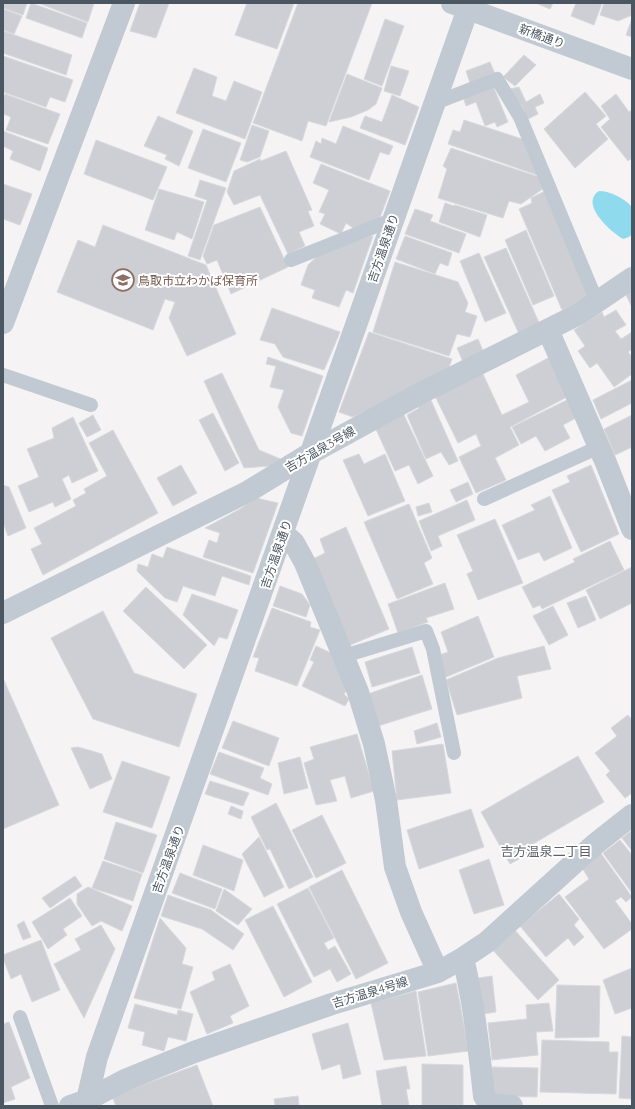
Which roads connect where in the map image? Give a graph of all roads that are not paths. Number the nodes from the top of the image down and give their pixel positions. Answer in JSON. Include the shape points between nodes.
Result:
{"nodes":[{"id":1,"x":124,"y":3,"type":"edge"},
{"id":2,"x":464,"y":5,"type":"edge"},
{"id":3,"x":632,"y":69,"type":"edge"},
{"id":4,"x":435,"y":103,"type":"junction"},
{"id":5,"x":394,"y":220,"type":"junction"},
{"id":6,"x":291,"y":260,"type":"dead end"},
{"id":7,"x":632,"y":278,"type":"edge"},
{"id":8,"x":597,"y":302,"type":"junction"},
{"id":9,"x":3,"y":324,"type":"edge"},
{"id":10,"x":548,"y":330,"type":"junction"},
{"id":11,"x":3,"y":375,"type":"edge"},
{"id":12,"x":91,"y":405,"type":"dead end"},
{"id":13,"x":599,"y":447,"type":"junction"},
{"id":14,"x":311,"y":453,"type":"junction"},
{"id":15,"x":484,"y":499,"type":"dead end"},
{"id":16,"x":632,"y":529,"type":"edge"},
{"id":17,"x":283,"y":533,"type":"junction"},
{"id":18,"x":3,"y":613,"type":"edge"},
{"id":19,"x":344,"y":656,"type":"junction"},
{"id":20,"x":454,"y":753,"type":"dead end"},
{"id":21,"x":632,"y":815,"type":"edge"},
{"id":22,"x":463,"y":958,"type":"junction"},
{"id":23,"x":438,"y":972,"type":"junction"},
{"id":24,"x":20,"y":1017,"type":"dead end"},
{"id":25,"x":82,"y":1104,"type":"edge"},
{"id":26,"x":52,"y":1106,"type":"edge"},
{"id":27,"x":512,"y":1106,"type":"edge"}],
"edges":[{"from":1,"to":9,"type":"street"},
{"from":2,"to":3,"type":"street","name":"新橋通り"},
{"from":2,"to":4,"type":"street","name":"吉方温泉通り"},
{"from":4,"to":5,"type":"street","name":"吉方温泉通り"},
{"from":4,"to":8,"type":"lane","via":[[497,79],[520,117]]},
{"from":5,"to":6,"type":"lane"},
{"from":5,"to":14,"type":"street","name":"吉方温泉通り"},
{"from":7,"to":8,"type":"street","name":"吉方温泉3号線"},
{"from":8,"to":10,"type":"street","name":"吉方温泉3号線"},
{"from":10,"to":13,"type":"street"},
{"from":10,"to":14,"type":"street","name":"吉方温泉3号線","via":[[421,393]]},
{"from":11,"to":12,"type":"lane"},
{"from":13,"to":15,"type":"lane"},
{"from":13,"to":16,"type":"street"},
{"from":14,"to":17,"type":"street","name":"吉方温泉通り"},
{"from":14,"to":18,"type":"street","name":"吉方温泉3号線","via":[[249,491]]},
{"from":17,"to":19,"type":"street","via":[[294,543],[305,564]]},
{"from":17,"to":25,"type":"street","name":"吉方温泉通り"},
{"from":19,"to":20,"type":"lane","via":[[426,630],[433,649]]},
{"from":19,"to":23,"type":"street","via":[[374,744],[386,800],[395,867],[411,912]]},
{"from":21,"to":22,"type":"street","name":"吉方温泉4号線","via":[[594,845],[487,942]]},
{"from":22,"to":23,"type":"street","name":"吉方温泉4号線"},
{"from":22,"to":27,"type":"street","via":[[476,1027],[484,1096],[489,1104]]},
{"from":23,"to":25,"type":"street","name":"吉方温泉4号線","via":[[332,1004],[194,1052],[125,1080]]},
{"from":24,"to":26,"type":"lane"}]}
